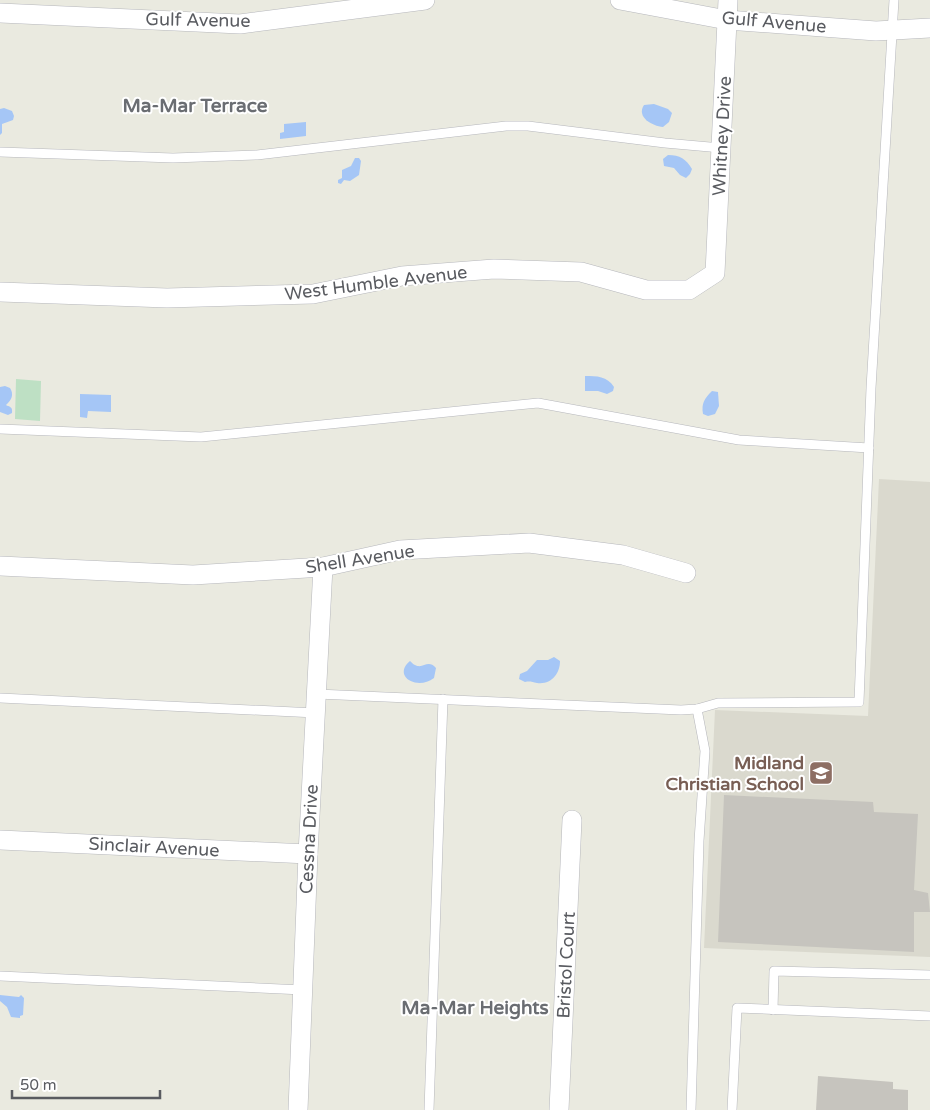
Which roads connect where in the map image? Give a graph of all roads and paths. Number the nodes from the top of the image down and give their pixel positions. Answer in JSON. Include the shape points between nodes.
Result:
{"nodes":[{"id":1,"x":425,"y":0,"type":"edge"},
{"id":2,"x":620,"y":0,"type":"edge"},
{"id":3,"x":728,"y":0,"type":"edge"},
{"id":4,"x":894,"y":0,"type":"edge"},
{"id":5,"x":0,"y":14,"type":"edge"},
{"id":6,"x":727,"y":20,"type":"junction"},
{"id":7,"x":930,"y":28,"type":"edge"},
{"id":8,"x":892,"y":30,"type":"junction"},
{"id":9,"x":721,"y":148,"type":"junction"},
{"id":10,"x":0,"y":152,"type":"edge"},
{"id":11,"x":714,"y":273,"type":"joint"},
{"id":12,"x":0,"y":292,"type":"edge"},
{"id":13,"x":0,"y":429,"type":"edge"},
{"id":14,"x":869,"y":448,"type":"junction"},
{"id":15,"x":0,"y":566,"type":"edge"},
{"id":16,"x":323,"y":568,"type":"junction"},
{"id":17,"x":686,"y":573,"type":"dead end"},
{"id":18,"x":0,"y":698,"type":"edge"},
{"id":19,"x":443,"y":699,"type":"junction"},
{"id":20,"x":316,"y":703,"type":"junction"},
{"id":21,"x":697,"y":709,"type":"junction"},
{"id":22,"x":572,"y":820,"type":"dead end"},
{"id":23,"x":0,"y":840,"type":"edge"},
{"id":24,"x":308,"y":854,"type":"junction"},
{"id":25,"x":930,"y":975,"type":"edge"},
{"id":26,"x":0,"y":976,"type":"edge"},
{"id":27,"x":303,"y":990,"type":"junction"},
{"id":28,"x":773,"y":1010,"type":"junction"},
{"id":29,"x":930,"y":1016,"type":"edge"},
{"id":30,"x":298,"y":1110,"type":"edge"},
{"id":31,"x":429,"y":1110,"type":"edge"},
{"id":32,"x":559,"y":1110,"type":"edge"},
{"id":33,"x":691,"y":1110,"type":"edge"},
{"id":34,"x":732,"y":1110,"type":"edge"}],
"edges":[{"from":1,"to":5,"type":"street","name":"Gulf Avenue","via":[[240,24]]},
{"from":2,"to":6,"type":"street","name":"Gulf Avenue"},
{"from":3,"to":6,"type":"street","name":"Whitney Drive"},
{"from":4,"to":8,"type":"lane"},
{"from":6,"to":8,"type":"street","name":"Gulf Avenue"},
{"from":6,"to":9,"type":"street","name":"Whitney Drive"},
{"from":7,"to":8,"type":"street","name":"Gulf Avenue"},
{"from":8,"to":14,"type":"lane"},
{"from":9,"to":10,"type":"lane","via":[[537,126],[506,126],[256,155],[173,158]]},
{"from":9,"to":11,"type":"street","name":"Whitney Drive"},
{"from":11,"to":12,"type":"street","name":"West Humble Avenue","via":[[689,290],[646,290],[580,272],[494,269],[402,276],[313,294],[167,298]]},
{"from":13,"to":14,"type":"lane","via":[[202,437],[538,403],[739,440]]},
{"from":14,"to":21,"type":"lane","via":[[859,702],[718,703]]},
{"from":15,"to":16,"type":"street","name":"Shell Avenue","via":[[193,576]]},
{"from":16,"to":17,"type":"street","name":"Shell Avenue","via":[[400,550],[529,542],[623,555]]},
{"from":16,"to":20,"type":"street","name":"Cessna Drive"},
{"from":18,"to":20,"type":"lane"},
{"from":19,"to":20,"type":"lane"},
{"from":19,"to":21,"type":"lane"},
{"from":19,"to":31,"type":"lane"},
{"from":20,"to":24,"type":"street","name":"Cessna Drive"},
{"from":21,"to":33,"type":"lane","via":[[705,751]]},
{"from":22,"to":32,"type":"street","name":"Bristol Court"},
{"from":23,"to":24,"type":"street","name":"Sinclair Avenue"},
{"from":24,"to":27,"type":"street","name":"Cessna Drive"},
{"from":25,"to":28,"type":"lane","via":[[774,971]]},
{"from":26,"to":27,"type":"lane"},
{"from":27,"to":30,"type":"street","name":"Cessna Drive"},
{"from":28,"to":29,"type":"lane"},
{"from":28,"to":34,"type":"lane","via":[[737,1008]]}]}
